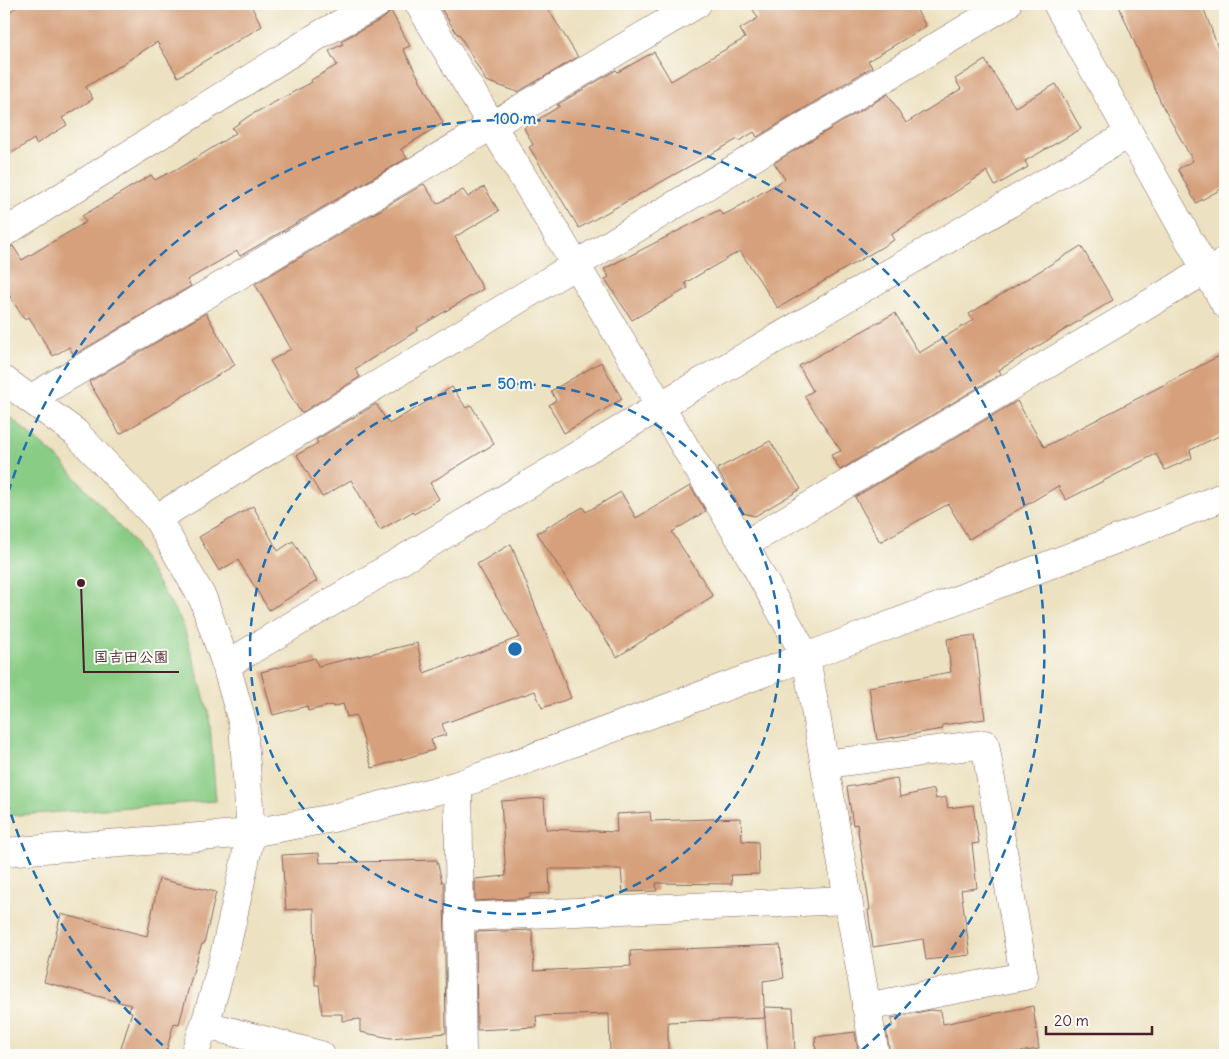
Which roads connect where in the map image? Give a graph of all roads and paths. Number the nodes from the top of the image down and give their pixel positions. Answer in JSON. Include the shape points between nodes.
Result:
{"nodes":[{"id":1,"x":377,"y":4,"type":"edge"},
{"id":2,"x":419,"y":4,"type":"edge"},
{"id":3,"x":697,"y":4,"type":"edge"},
{"id":4,"x":1007,"y":4,"type":"edge"},
{"id":5,"x":1057,"y":4,"type":"edge"},
{"id":6,"x":492,"y":124,"type":"junction"},
{"id":7,"x":1129,"y":134,"type":"junction"},
{"id":8,"x":4,"y":233,"type":"edge"},
{"id":9,"x":576,"y":265,"type":"junction"},
{"id":10,"x":1218,"y":280,"type":"edge"},
{"id":11,"x":4,"y":380,"type":"edge"},
{"id":12,"x":30,"y":399,"type":"junction"},
{"id":13,"x":660,"y":406,"type":"junction"},
{"id":14,"x":1225,"y":496,"type":"edge"},
{"id":15,"x":157,"y":518,"type":"junction"},
{"id":16,"x":744,"y":545,"type":"junction"},
{"id":17,"x":806,"y":657,"type":"junction"},
{"id":18,"x":226,"y":665,"type":"junction"},
{"id":19,"x":824,"y":764,"type":"junction"},
{"id":20,"x":458,"y":785,"type":"junction"},
{"id":21,"x":251,"y":833,"type":"junction"},
{"id":22,"x":4,"y":852,"type":"edge"},
{"id":23,"x":848,"y":900,"type":"junction"},
{"id":24,"x":460,"y":917,"type":"junction"},
{"id":25,"x":866,"y":1007,"type":"junction"},
{"id":26,"x":206,"y":1025,"type":"junction"},
{"id":27,"x":194,"y":1055,"type":"edge"},
{"id":28,"x":321,"y":1055,"type":"edge"},
{"id":29,"x":462,"y":1055,"type":"edge"},
{"id":30,"x":875,"y":1055,"type":"edge"}],
"edges":[{"from":1,"to":8,"type":"street","via":[[321,34]]},
{"from":2,"to":6,"type":"street"},
{"from":3,"to":6,"type":"street"},
{"from":4,"to":9,"type":"street"},
{"from":5,"to":7,"type":"street"},
{"from":6,"to":9,"type":"street"},
{"from":6,"to":12,"type":"street"},
{"from":7,"to":10,"type":"street"},
{"from":7,"to":13,"type":"street"},
{"from":9,"to":13,"type":"street"},
{"from":9,"to":15,"type":"street"},
{"from":10,"to":16,"type":"street"},
{"from":11,"to":12,"type":"street"},
{"from":12,"to":15,"type":"street","via":[[75,432]]},
{"from":13,"to":16,"type":"street"},
{"from":13,"to":18,"type":"street"},
{"from":14,"to":17,"type":"street"},
{"from":15,"to":18,"type":"street","via":[[203,600]]},
{"from":16,"to":17,"type":"street"},
{"from":17,"to":19,"type":"street"},
{"from":17,"to":20,"type":"street"},
{"from":18,"to":21,"type":"street","via":[[242,725]]},
{"from":19,"to":23,"type":"street"},
{"from":19,"to":25,"type":"street","via":[[985,744],[1024,976]]},
{"from":20,"to":21,"type":"street","via":[[333,818]]},
{"from":20,"to":24,"type":"street"},
{"from":21,"to":22,"type":"street"},
{"from":21,"to":26,"type":"street"},
{"from":23,"to":24,"type":"street"},
{"from":23,"to":25,"type":"street"},
{"from":24,"to":29,"type":"street"},
{"from":25,"to":30,"type":"street"},
{"from":26,"to":27,"type":"street"},
{"from":26,"to":28,"type":"street"}]}
